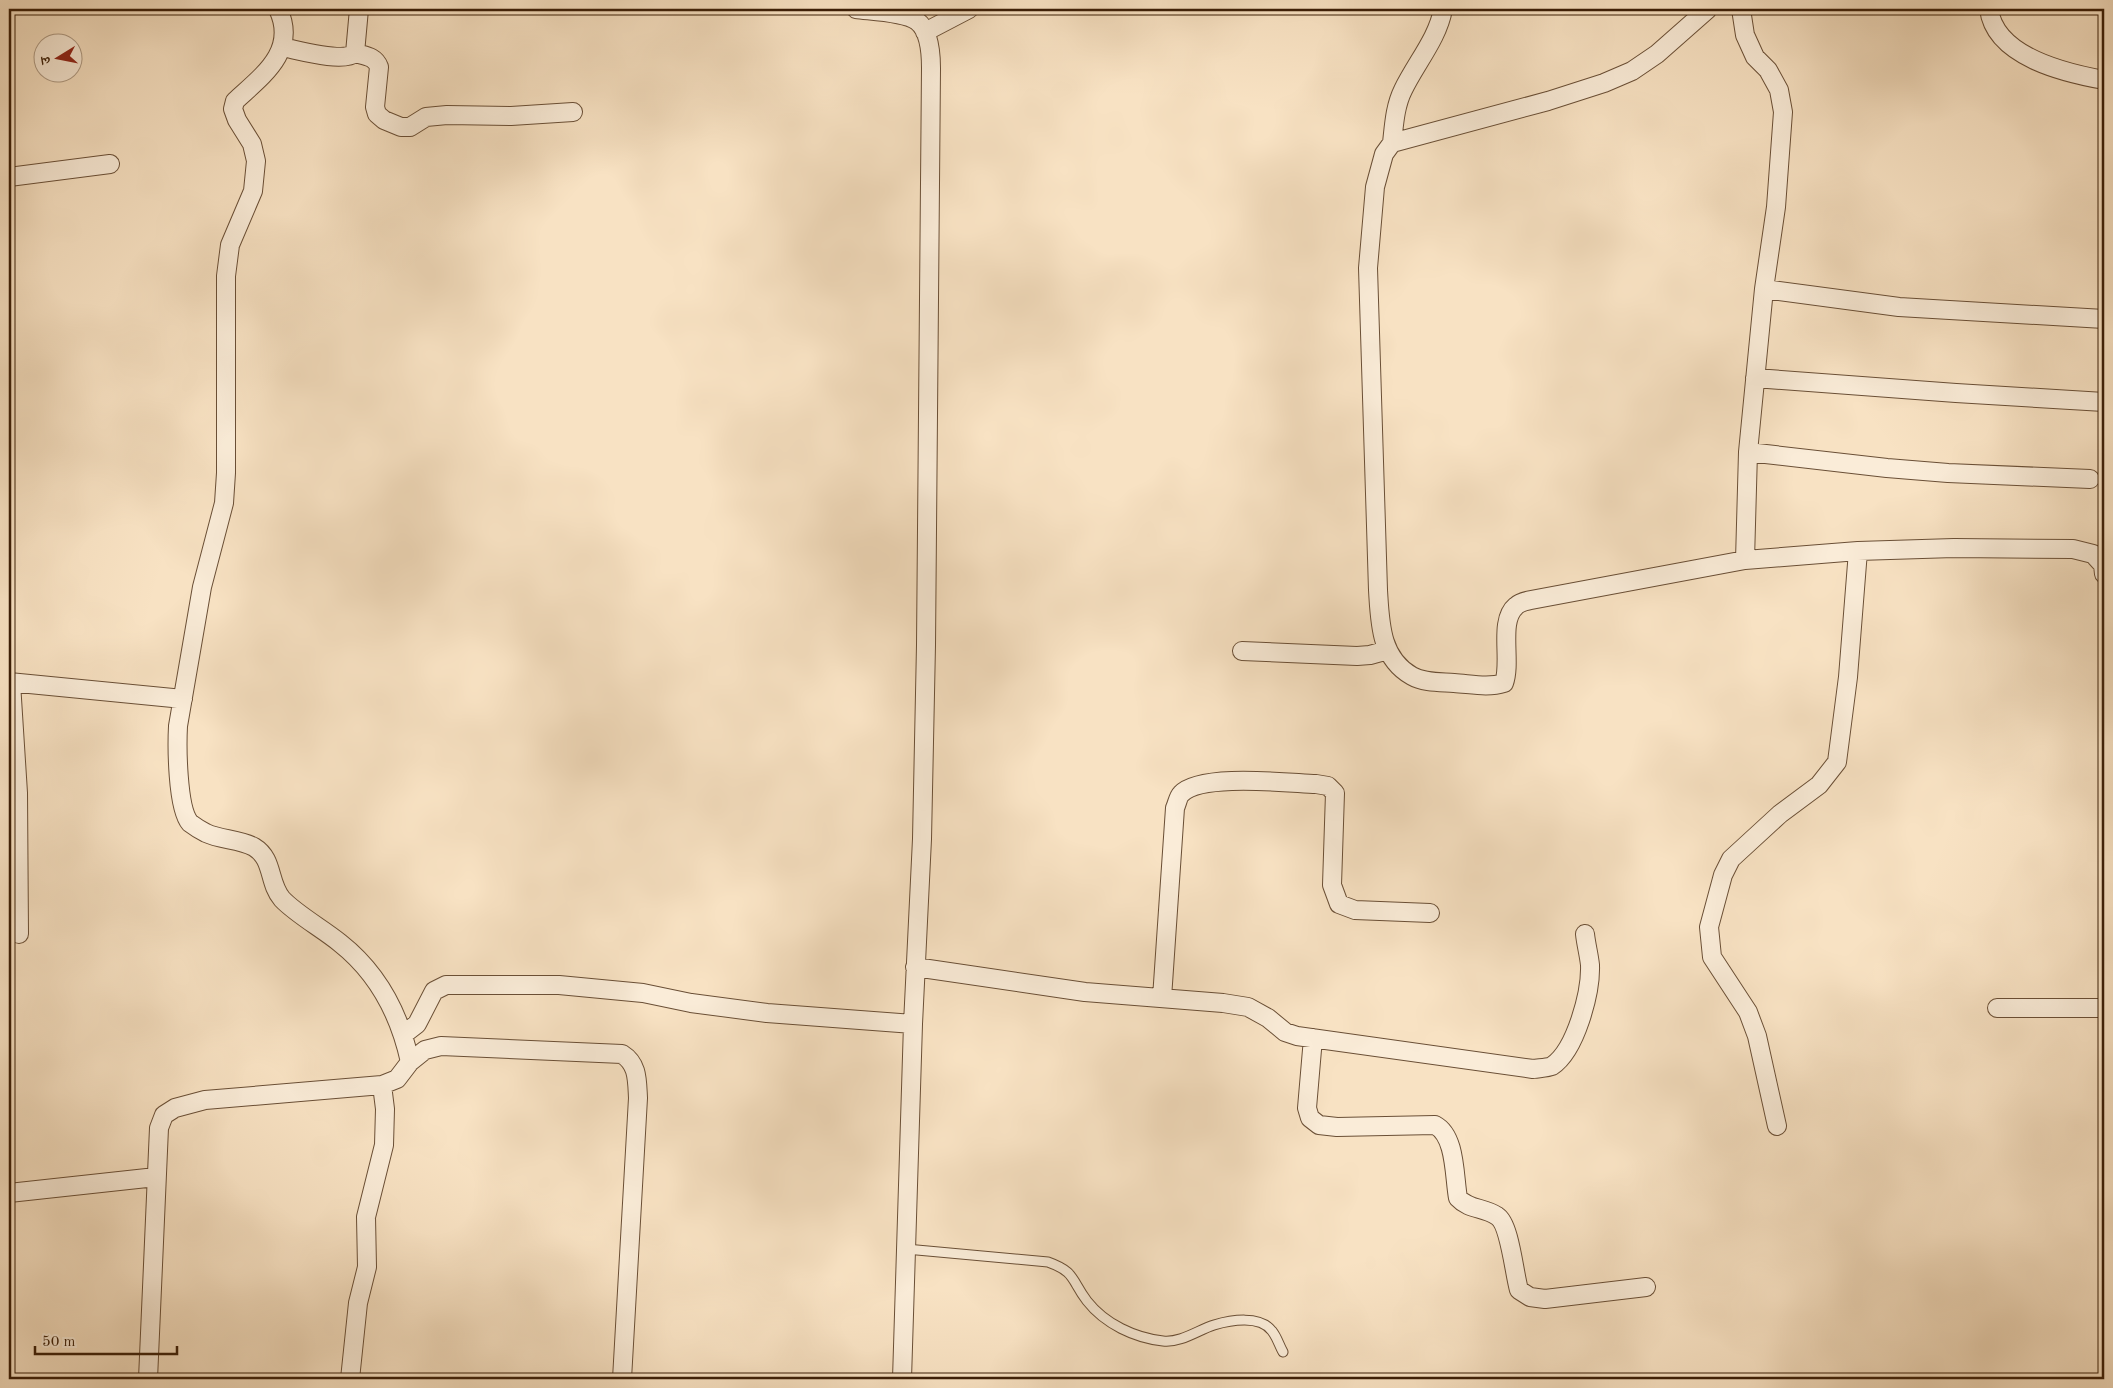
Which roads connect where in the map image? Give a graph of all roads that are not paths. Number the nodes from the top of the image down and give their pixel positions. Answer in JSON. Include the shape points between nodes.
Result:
{"nodes":[{"id":1,"x":278,"y":9,"type":"edge"},
{"id":2,"x":359,"y":9,"type":"edge"},
{"id":3,"x":856,"y":9,"type":"edge"},
{"id":4,"x":969,"y":9,"type":"edge"},
{"id":5,"x":1443,"y":9,"type":"edge"},
{"id":6,"x":1708,"y":9,"type":"edge"},
{"id":7,"x":1741,"y":9,"type":"edge"},
{"id":8,"x":1990,"y":9,"type":"edge"},
{"id":9,"x":925,"y":32,"type":"junction"},
{"id":10,"x":282,"y":47,"type":"junction"},
{"id":11,"x":355,"y":53,"type":"junction"},
{"id":12,"x":2104,"y":80,"type":"edge"},
{"id":13,"x":573,"y":112,"type":"dead end"},
{"id":14,"x":1392,"y":143,"type":"junction"},
{"id":15,"x":110,"y":164,"type":"dead end"},
{"id":16,"x":9,"y":177,"type":"edge"},
{"id":17,"x":1764,"y":289,"type":"junction"},
{"id":18,"x":2104,"y":319,"type":"edge"},
{"id":19,"x":1755,"y":378,"type":"junction"},
{"id":20,"x":2104,"y":402,"type":"edge"},
{"id":21,"x":1748,"y":452,"type":"junction"},
{"id":22,"x":2090,"y":478,"type":"dead end"},
{"id":23,"x":1858,"y":552,"type":"junction"},
{"id":24,"x":1745,"y":560,"type":"junction"},
{"id":25,"x":2104,"y":574,"type":"edge"},
{"id":26,"x":1388,"y":650,"type":"junction"},
{"id":27,"x":1242,"y":651,"type":"dead end"},
{"id":28,"x":10,"y":683,"type":"edge"},
{"id":29,"x":183,"y":699,"type":"junction"},
{"id":30,"x":13,"y":792,"type":"edge"},
{"id":31,"x":1430,"y":913,"type":"dead end"},
{"id":32,"x":19,"y":934,"type":"dead end"},
{"id":33,"x":1585,"y":934,"type":"dead end"},
{"id":34,"x":915,"y":967,"type":"junction"},
{"id":35,"x":1162,"y":998,"type":"junction"},
{"id":36,"x":1997,"y":1008,"type":"dead end"},
{"id":37,"x":2104,"y":1008,"type":"edge"},
{"id":38,"x":913,"y":1024,"type":"junction"},
{"id":39,"x":404,"y":1034,"type":"junction"},
{"id":40,"x":1313,"y":1038,"type":"junction"},
{"id":41,"x":410,"y":1062,"type":"junction"},
{"id":42,"x":382,"y":1085,"type":"junction"},
{"id":43,"x":1777,"y":1126,"type":"dead end"},
{"id":44,"x":156,"y":1177,"type":"junction"},
{"id":45,"x":9,"y":1193,"type":"edge"},
{"id":46,"x":906,"y":1249,"type":"junction"},
{"id":47,"x":1646,"y":1287,"type":"dead end"},
{"id":48,"x":1282,"y":1352,"type":"dead end"},
{"id":49,"x":148,"y":1379,"type":"edge"},
{"id":50,"x":350,"y":1379,"type":"edge"},
{"id":51,"x":622,"y":1379,"type":"edge"},
{"id":52,"x":902,"y":1379,"type":"edge"}],
"edges":[{"from":1,"to":10,"type":"street","via":[[283,19]]},
{"from":2,"to":11,"type":"street"},
{"from":3,"to":9,"type":"street","via":[[907,17],[918,21]]},
{"from":4,"to":9,"type":"street"},
{"from":5,"to":14,"type":"street","via":[[1432,37],[1402,90]]},
{"from":6,"to":14,"type":"street","via":[[1657,54],[1632,71],[1604,83]]},
{"from":7,"to":17,"type":"street","via":[[1745,36],[1755,57],[1768,70],[1779,90],[1783,112],[1776,207]]},
{"from":8,"to":12,"type":"street","via":[[2000,35],[2015,50],[2081,76]]},
{"from":9,"to":34,"type":"street","via":[[931,50],[927,599],[922,839]]},
{"from":10,"to":11,"type":"street","via":[[339,57],[350,57]]},
{"from":10,"to":29,"type":"street","via":[[266,72],[235,101],[233,110],[252,144],[256,161],[252,191],[230,245],[226,276],[224,502],[202,588]]},
{"from":11,"to":13,"type":"street","via":[[377,61],[374,107],[384,120],[401,127],[447,115],[511,116]]},
{"from":14,"to":26,"type":"street","via":[[1384,154],[1375,187],[1368,268],[1378,590],[1382,636]]},
{"from":15,"to":16,"type":"street"},
{"from":17,"to":18,"type":"street","via":[[1899,306]]},
{"from":17,"to":19,"type":"street"},
{"from":19,"to":20,"type":"street"},
{"from":19,"to":21,"type":"street"},
{"from":21,"to":22,"type":"street","via":[[1939,472]]},
{"from":21,"to":24,"type":"street"},
{"from":23,"to":24,"type":"street"},
{"from":23,"to":25,"type":"street","via":[[1954,548],[2073,549],[2093,554],[2103,565]]},
{"from":23,"to":43,"type":"street","via":[[1837,762],[1819,785],[1780,814],[1731,859],[1722,875],[1709,927],[1712,957],[1748,1012],[1757,1036]]},
{"from":24,"to":26,"type":"street","via":[[1516,605],[1508,616],[1507,673],[1504,683],[1493,686],[1412,676]]},
{"from":26,"to":27,"type":"street","via":[[1357,656]]},
{"from":28,"to":29,"type":"street"},
{"from":28,"to":30,"type":"street"},
{"from":29,"to":39,"type":"street","via":[[177,747],[182,803],[190,822],[206,833],[254,847],[264,856],[272,872],[274,887],[283,900],[342,944],[362,965],[389,1000]]},
{"from":30,"to":32,"type":"street"},
{"from":31,"to":35,"type":"street","via":[[1355,910],[1338,904],[1332,885],[1335,793],[1328,786],[1220,781],[1194,786],[1181,794],[1175,808]]},
{"from":33,"to":40,"type":"street","via":[[1590,965],[1587,997],[1566,1052],[1550,1066],[1533,1069]]},
{"from":34,"to":35,"type":"street","via":[[1085,992]]},
{"from":34,"to":38,"type":"street"},
{"from":35,"to":40,"type":"street","via":[[1248,1007],[1285,1032]]},
{"from":36,"to":37,"type":"street"},
{"from":38,"to":39,"type":"street","via":[[767,1013],[691,1004],[643,993],[568,986],[446,985],[434,991],[417,1024]]},
{"from":38,"to":46,"type":"street"},
{"from":39,"to":41,"type":"street"},
{"from":40,"to":47,"type":"street","via":[[1307,1099],[1310,1118],[1319,1125],[1337,1127],[1435,1125],[1443,1129],[1450,1140],[1458,1198],[1464,1205],[1497,1216],[1504,1225],[1520,1290],[1530,1297],[1545,1299]]},
{"from":41,"to":42,"type":"street","via":[[397,1079]]},
{"from":41,"to":51,"type":"street","via":[[425,1050],[441,1046],[622,1054],[629,1058],[637,1074],[638,1098]]},
{"from":42,"to":44,"type":"street","via":[[205,1100],[175,1108],[164,1115],[159,1128]]},
{"from":42,"to":50,"type":"street","via":[[384,1144],[366,1217],[367,1267],[358,1303]]},
{"from":44,"to":45,"type":"street"},
{"from":44,"to":49,"type":"street"},
{"from":46,"to":48,"type":"lane","via":[[1048,1262],[1065,1268],[1087,1301],[1106,1319],[1133,1334],[1165,1341],[1180,1339],[1215,1325],[1249,1320],[1272,1330]]},
{"from":46,"to":52,"type":"street"}]}
